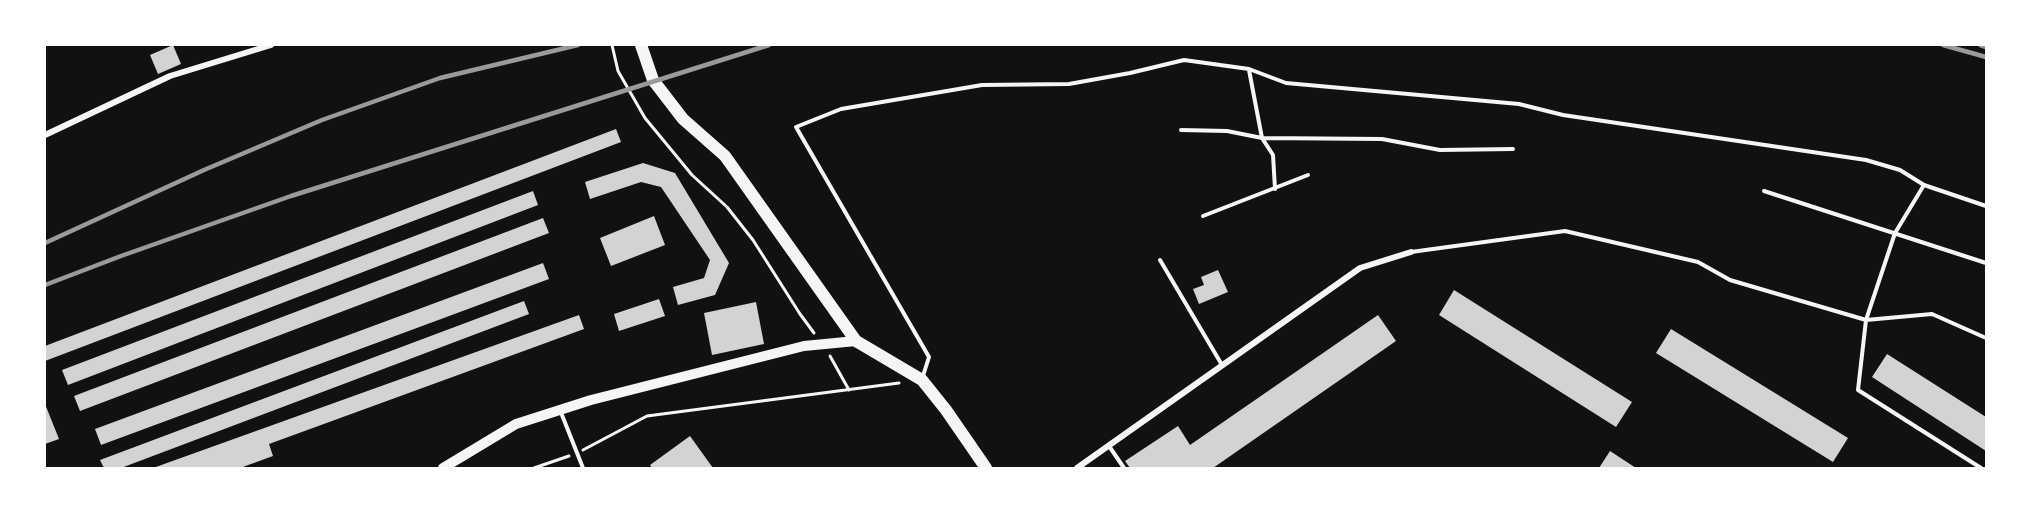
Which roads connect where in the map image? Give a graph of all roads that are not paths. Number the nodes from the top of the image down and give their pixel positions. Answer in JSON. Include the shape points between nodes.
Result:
{"nodes":[{"id":1,"x":271,"y":45,"type":"edge"},
{"id":2,"x":641,"y":45,"type":"edge"},
{"id":3,"x":1249,"y":69,"type":"junction"},
{"id":4,"x":1181,"y":130,"type":"dead end"},
{"id":5,"x":45,"y":135,"type":"edge"},
{"id":6,"x":1262,"y":138,"type":"junction"},
{"id":7,"x":1513,"y":149,"type":"dead end"},
{"id":8,"x":1308,"y":175,"type":"dead end"},
{"id":9,"x":1924,"y":185,"type":"junction"},
{"id":10,"x":1275,"y":189,"type":"junction"},
{"id":11,"x":1764,"y":191,"type":"dead end"},
{"id":12,"x":1986,"y":206,"type":"edge"},
{"id":13,"x":1203,"y":216,"type":"dead end"},
{"id":14,"x":1895,"y":233,"type":"junction"},
{"id":15,"x":1411,"y":252,"type":"joint"},
{"id":16,"x":1160,"y":260,"type":"dead end"},
{"id":17,"x":1986,"y":264,"type":"edge"},
{"id":18,"x":1866,"y":320,"type":"junction"},
{"id":19,"x":1986,"y":338,"type":"edge"},
{"id":20,"x":856,"y":341,"type":"junction"},
{"id":21,"x":1222,"y":366,"type":"junction"},
{"id":22,"x":922,"y":380,"type":"junction"},
{"id":23,"x":560,"y":410,"type":"junction"},
{"id":24,"x":1109,"y":446,"type":"junction"},
{"id":25,"x":443,"y":468,"type":"edge"},
{"id":26,"x":583,"y":468,"type":"edge"},
{"id":27,"x":986,"y":468,"type":"edge"},
{"id":28,"x":1077,"y":468,"type":"edge"},
{"id":29,"x":1124,"y":468,"type":"edge"},
{"id":30,"x":1981,"y":468,"type":"edge"}],
"edges":[{"from":1,"to":5,"type":"street","via":[[170,76]]},
{"from":2,"to":20,"type":"main road","via":[[653,80],[683,118],[725,156]]},
{"from":3,"to":6,"type":"lane"},
{"from":3,"to":9,"type":"lane","via":[[1286,84],[1519,104],[1563,115],[1866,160],[1900,170]]},
{"from":3,"to":22,"type":"lane","via":[[1184,60],[1069,84],[982,85],[841,109],[796,127],[929,357]]},
{"from":4,"to":6,"type":"lane","via":[[1227,131]]},
{"from":6,"to":7,"type":"lane","via":[[1382,139],[1440,150]]},
{"from":6,"to":10,"type":"lane","via":[[1273,155]]},
{"from":8,"to":10,"type":"lane"},
{"from":9,"to":12,"type":"lane"},
{"from":9,"to":14,"type":"lane"},
{"from":10,"to":13,"type":"lane"},
{"from":11,"to":14,"type":"lane"},
{"from":14,"to":17,"type":"lane"},
{"from":14,"to":18,"type":"lane"},
{"from":15,"to":18,"type":"lane","via":[[1565,231],[1698,262],[1730,280]]},
{"from":15,"to":21,"type":"street","via":[[1360,268]]},
{"from":16,"to":21,"type":"lane"},
{"from":18,"to":19,"type":"lane","via":[[1932,314]]},
{"from":18,"to":30,"type":"lane","via":[[1858,390]]},
{"from":20,"to":22,"type":"main road"},
{"from":20,"to":23,"type":"street","via":[[804,346]]},
{"from":21,"to":24,"type":"street"},
{"from":22,"to":27,"type":"main road"},
{"from":23,"to":25,"type":"street","via":[[516,424]]},
{"from":23,"to":26,"type":"lane"},
{"from":24,"to":28,"type":"street"},
{"from":24,"to":29,"type":"lane"}]}
